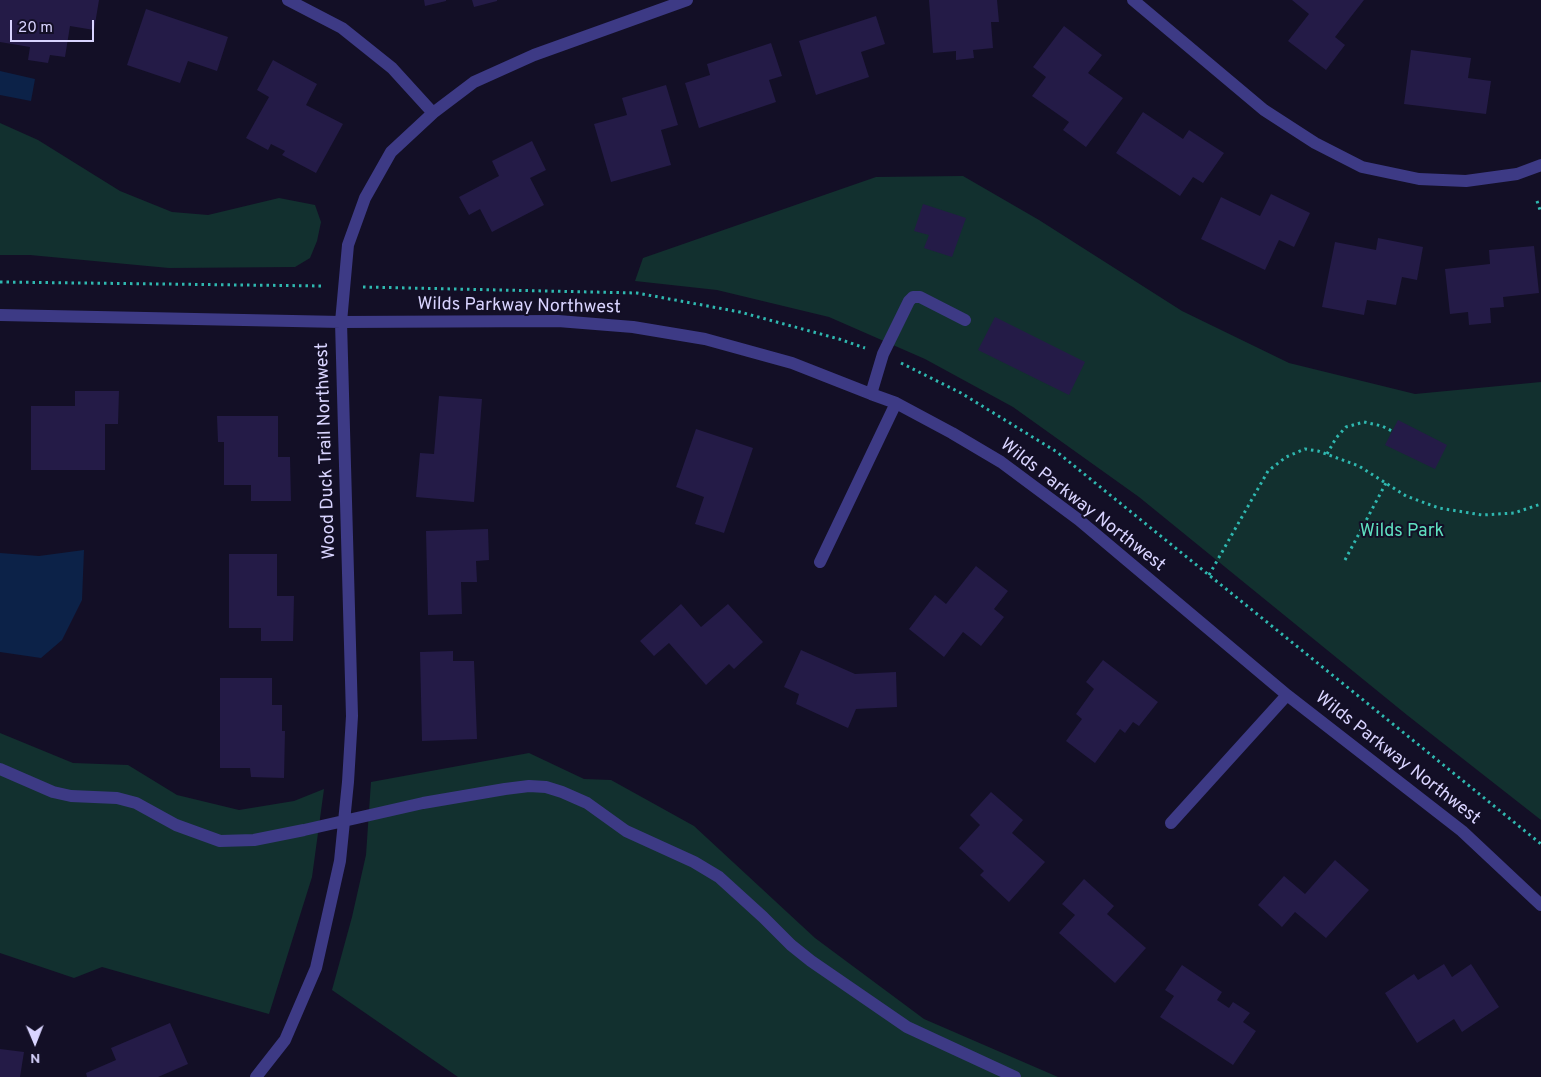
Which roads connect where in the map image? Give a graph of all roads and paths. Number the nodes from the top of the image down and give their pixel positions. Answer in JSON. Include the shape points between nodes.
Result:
{"nodes":[{"id":1,"x":288,"y":0,"type":"edge"},
{"id":2,"x":687,"y":0,"type":"edge"},
{"id":3,"x":1133,"y":0,"type":"edge"},
{"id":4,"x":433,"y":114,"type":"junction"},
{"id":5,"x":1541,"y":165,"type":"edge"},
{"id":6,"x":1537,"y":201,"type":"dead end"},
{"id":7,"x":1541,"y":213,"type":"edge"},
{"id":8,"x":0,"y":282,"type":"edge"},
{"id":9,"x":345,"y":286,"type":"junction"},
{"id":10,"x":0,"y":315,"type":"edge"},
{"id":11,"x":965,"y":320,"type":"dead end"},
{"id":12,"x":341,"y":322,"type":"junction"},
{"id":13,"x":883,"y":354,"type":"junction"},
{"id":14,"x":871,"y":394,"type":"junction"},
{"id":15,"x":896,"y":404,"type":"junction"},
{"id":16,"x":1392,"y":431,"type":"dead end"},
{"id":17,"x":1327,"y":454,"type":"junction"},
{"id":18,"x":1386,"y":483,"type":"junction"},
{"id":19,"x":1541,"y":504,"type":"edge"},
{"id":20,"x":1345,"y":560,"type":"dead end"},
{"id":21,"x":820,"y":562,"type":"dead end"},
{"id":22,"x":1209,"y":575,"type":"junction"},
{"id":23,"x":1287,"y":695,"type":"junction"},
{"id":24,"x":0,"y":769,"type":"edge"},
{"id":25,"x":345,"y":820,"type":"junction"},
{"id":26,"x":1171,"y":823,"type":"dead end"},
{"id":27,"x":1541,"y":844,"type":"edge"},
{"id":28,"x":1541,"y":905,"type":"edge"},
{"id":29,"x":256,"y":1077,"type":"edge"},
{"id":30,"x":1015,"y":1077,"type":"edge"}],
"edges":[{"from":1,"to":4,"type":"street","via":[[342,28],[392,68]]},
{"from":2,"to":4,"type":"street","name":"Wood Duck Trail Northwest","via":[[534,55],[491,74],[474,82]]},
{"from":3,"to":5,"type":"street","via":[[1264,110],[1315,143],[1362,167],[1419,179],[1466,181],[1517,174]]},
{"from":4,"to":9,"type":"street","name":"Wood Duck Trail Northwest","via":[[391,152],[365,198],[348,245]]},
{"from":6,"to":7,"type":"path"},
{"from":8,"to":9,"type":"path"},
{"from":9,"to":12,"type":"street","name":"Wood Duck Trail Northwest"},
{"from":9,"to":13,"type":"path","via":[[637,293],[740,312]]},
{"from":10,"to":12,"type":"street","name":"Wilds Parkway Northwest"},
{"from":11,"to":13,"type":"street","via":[[920,297],[913,297]]},
{"from":12,"to":14,"type":"street","name":"Wilds Parkway Northwest","via":[[558,322],[633,327],[705,339],[792,363]]},
{"from":12,"to":25,"type":"street","name":"Wood Duck Trail Northwest","via":[[352,716]]},
{"from":13,"to":14,"type":"street"},
{"from":13,"to":22,"type":"path","via":[[961,393],[1057,452]]},
{"from":14,"to":15,"type":"street","name":"Wilds Parkway Northwest"},
{"from":15,"to":21,"type":"street"},
{"from":15,"to":23,"type":"street","name":"Wilds Parkway Northwest","via":[[1009,468],[1078,520]]},
{"from":16,"to":17,"type":"path","via":[[1364,422],[1346,427]]},
{"from":17,"to":18,"type":"path","via":[[1359,466]]},
{"from":17,"to":22,"type":"path","via":[[1305,449],[1286,457],[1268,471]]},
{"from":18,"to":19,"type":"path","via":[[1406,496],[1439,508],[1482,515],[1514,513]]},
{"from":18,"to":20,"type":"path"},
{"from":22,"to":27,"type":"path"},
{"from":23,"to":26,"type":"street"},
{"from":23,"to":28,"type":"street","name":"Wilds Parkway Northwest","via":[[1462,831]]},
{"from":24,"to":25,"type":"street","via":[[53,792],[136,803],[176,825],[220,841],[254,840]]},
{"from":25,"to":29,"type":"street","name":"Wood Duck Trail Northwest","via":[[340,860],[316,968],[285,1040]]},
{"from":25,"to":30,"type":"street","via":[[521,787],[546,787],[562,792],[587,803],[626,831],[681,855],[719,877],[811,961],[907,1027]]}]}
